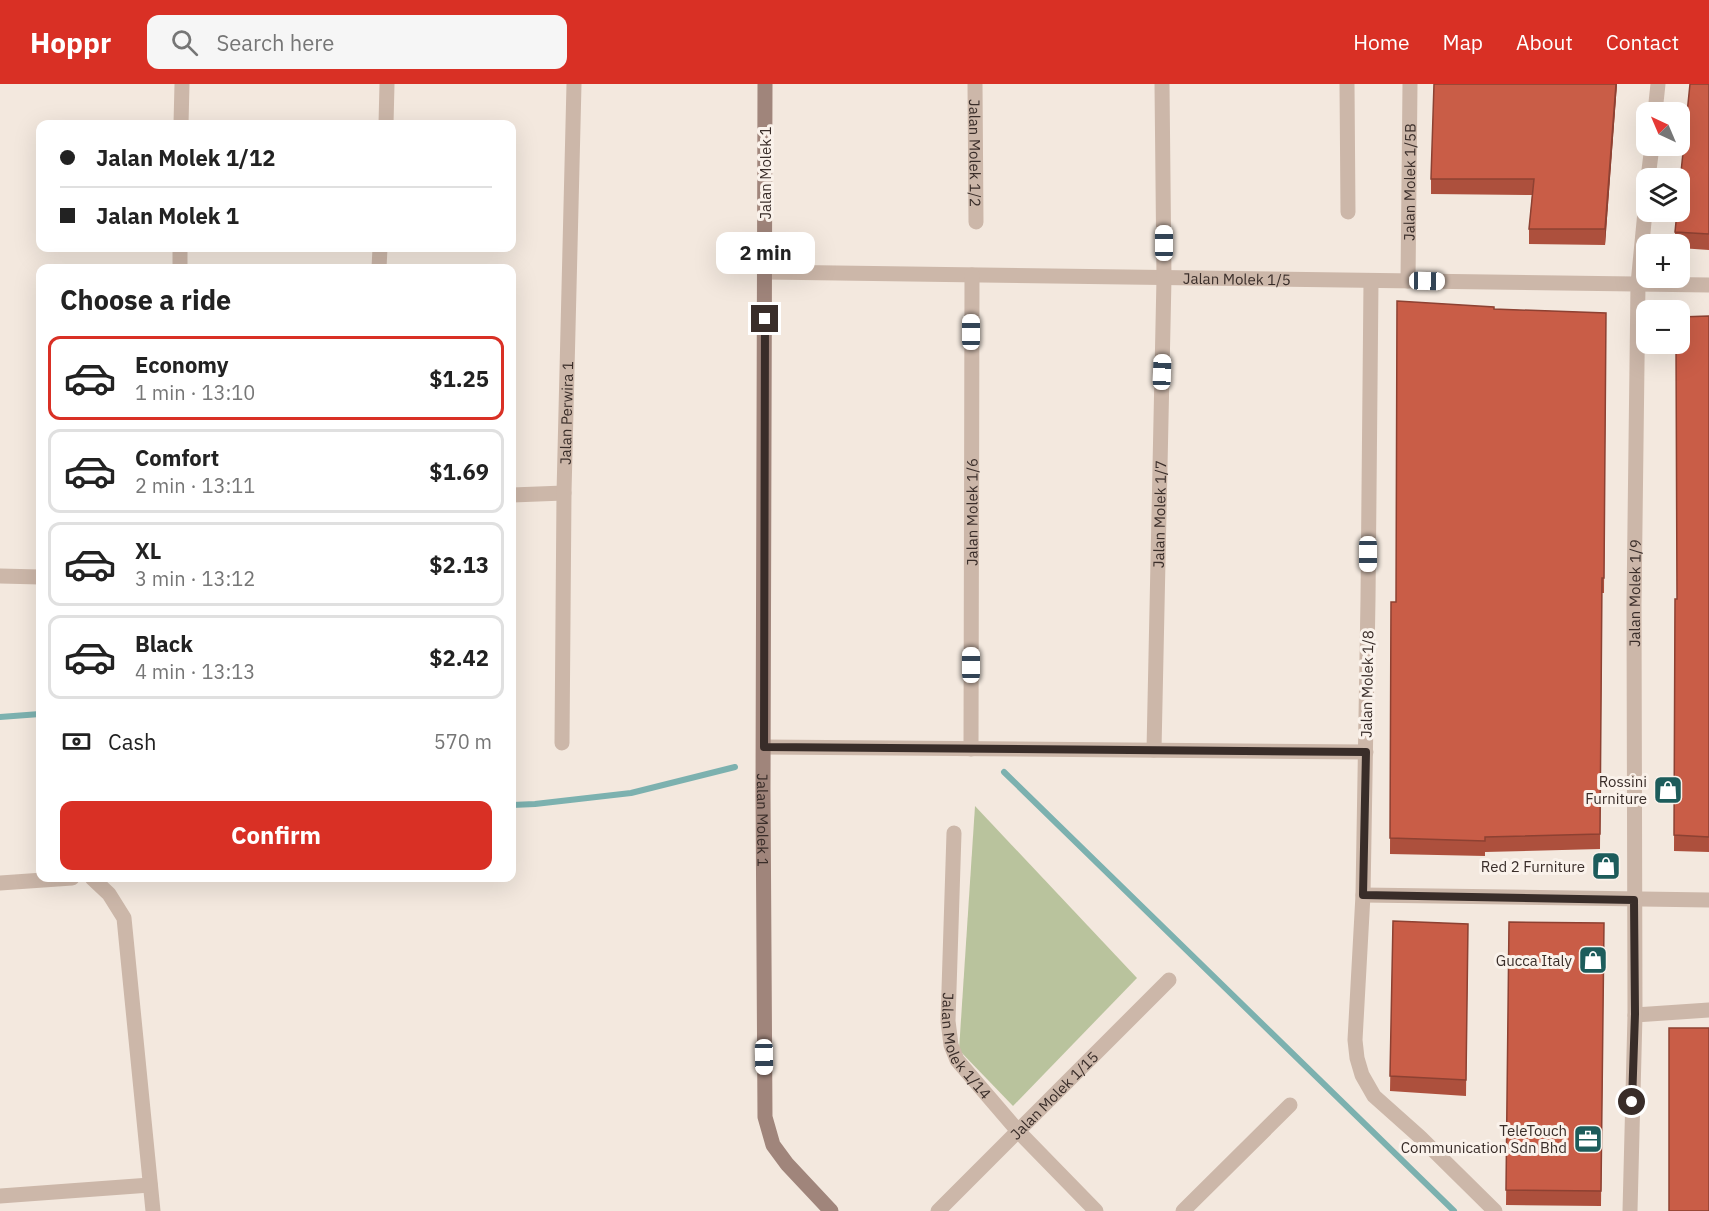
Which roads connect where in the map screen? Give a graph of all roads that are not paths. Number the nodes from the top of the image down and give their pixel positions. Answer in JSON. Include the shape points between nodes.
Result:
{"nodes":[{"id":1,"x":182,"y":84,"type":"edge"},
{"id":2,"x":387,"y":84,"type":"edge"},
{"id":3,"x":574,"y":84,"type":"edge"},
{"id":4,"x":765,"y":84,"type":"edge"},
{"id":5,"x":975,"y":84,"type":"edge"},
{"id":6,"x":1162,"y":84,"type":"edge"},
{"id":7,"x":1347,"y":84,"type":"edge"},
{"id":8,"x":1410,"y":84,"type":"edge"},
{"id":9,"x":1658,"y":84,"type":"edge"},
{"id":10,"x":1656,"y":102,"type":"edge"},
{"id":11,"x":181,"y":120,"type":"edge"},
{"id":12,"x":386,"y":120,"type":"edge"},
{"id":13,"x":1348,"y":212,"type":"dead end"},
{"id":14,"x":976,"y":222,"type":"dead end"},
{"id":15,"x":765,"y":272,"type":"junction"},
{"id":16,"x":972,"y":275,"type":"junction"},
{"id":17,"x":1164,"y":278,"type":"junction"},
{"id":18,"x":1371,"y":280,"type":"junction"},
{"id":19,"x":1408,"y":281,"type":"junction"},
{"id":20,"x":1636,"y":284,"type":"edge"},
{"id":21,"x":1690,"y":285,"type":"edge"},
{"id":22,"x":1709,"y":285,"type":"edge"},
{"id":23,"x":1638,"y":288,"type":"edge"},
{"id":24,"x":564,"y":493,"type":"junction"},
{"id":25,"x":516,"y":495,"type":"edge"},
{"id":26,"x":0,"y":576,"type":"edge"},
{"id":27,"x":36,"y":577,"type":"edge"},
{"id":28,"x":562,"y":743,"type":"dead end"},
{"id":29,"x":764,"y":747,"type":"junction"},
{"id":30,"x":971,"y":749,"type":"junction"},
{"id":31,"x":1154,"y":750,"type":"junction"},
{"id":32,"x":1366,"y":752,"type":"junction"},
{"id":33,"x":954,"y":833,"type":"dead end"},
{"id":34,"x":36,"y":880,"type":"edge"},
{"id":35,"x":96,"y":882,"type":"edge"},
{"id":36,"x":0,"y":883,"type":"edge"},
{"id":37,"x":1363,"y":895,"type":"junction"},
{"id":38,"x":1634,"y":900,"type":"junction"},
{"id":39,"x":1709,"y":900,"type":"edge"},
{"id":40,"x":1169,"y":980,"type":"dead end"},
{"id":41,"x":1709,"y":1010,"type":"edge"},
{"id":42,"x":1635,"y":1014,"type":"junction"},
{"id":43,"x":1290,"y":1105,"type":"dead end"},
{"id":44,"x":1018,"y":1131,"type":"junction"},
{"id":45,"x":150,"y":1185,"type":"junction"},
{"id":46,"x":0,"y":1196,"type":"edge"},
{"id":47,"x":153,"y":1211,"type":"edge"},
{"id":48,"x":831,"y":1211,"type":"edge"},
{"id":49,"x":938,"y":1211,"type":"edge"},
{"id":50,"x":1096,"y":1211,"type":"edge"},
{"id":51,"x":1183,"y":1211,"type":"edge"},
{"id":52,"x":1495,"y":1211,"type":"edge"},
{"id":53,"x":1629,"y":1211,"type":"edge"}],
"edges":[{"from":1,"to":11,"type":"street"},
{"from":2,"to":12,"type":"street"},
{"from":3,"to":24,"type":"street","name":"Jalan Perwira 1"},
{"from":4,"to":15,"type":"street","name":"Jalan Molek 1"},
{"from":5,"to":14,"type":"street","name":"Jalan Molek 1/2"},
{"from":6,"to":17,"type":"street","name":"Jalan Molek 1/7"},
{"from":7,"to":13,"type":"street"},
{"from":8,"to":19,"type":"street","name":"Jalan Molek 1/5B"},
{"from":9,"to":10,"type":"street"},
{"from":15,"to":16,"type":"street","name":"Jalan Molek 1/5"},
{"from":15,"to":29,"type":"street","name":"Jalan Molek 1"},
{"from":16,"to":17,"type":"street","name":"Jalan Molek 1/5"},
{"from":16,"to":30,"type":"street","name":"Jalan Molek 1/6"},
{"from":17,"to":18,"type":"street","name":"Jalan Molek 1/5"},
{"from":17,"to":31,"type":"street","name":"Jalan Molek 1/7"},
{"from":18,"to":19,"type":"street","name":"Jalan Molek 1/5"},
{"from":18,"to":32,"type":"street","name":"Jalan Molek 1/8"},
{"from":19,"to":20,"type":"street","name":"Jalan Molek 1/5"},
{"from":21,"to":22,"type":"street","name":"Jalan Molek 1/5"},
{"from":23,"to":38,"type":"street","name":"Jalan Molek 1/9"},
{"from":24,"to":25,"type":"street"},
{"from":24,"to":28,"type":"street","name":"Jalan Perwira 1"},
{"from":26,"to":27,"type":"street"},
{"from":29,"to":30,"type":"street"},
{"from":29,"to":48,"type":"street","name":"Jalan Molek 1","via":[[765,1117],[773,1145]]},
{"from":30,"to":31,"type":"street"},
{"from":31,"to":32,"type":"street"},
{"from":32,"to":37,"type":"street","name":"Jalan Molek 1/8"},
{"from":33,"to":44,"type":"street","name":"Jalan Molek 1/14","via":[[948,1021],[951,1045],[957,1060]]},
{"from":34,"to":36,"type":"street"},
{"from":35,"to":45,"type":"street","via":[[110,894],[124,918]]},
{"from":37,"to":38,"type":"street"},
{"from":37,"to":52,"type":"street","name":"Jalan Molek 1/8","via":[[1355,1040],[1362,1075],[1374,1096]]},
{"from":38,"to":39,"type":"street"},
{"from":38,"to":42,"type":"street","name":"Jalan Molek 1/9"},
{"from":40,"to":44,"type":"street","name":"Jalan Molek 1/15"},
{"from":41,"to":42,"type":"street"},
{"from":42,"to":53,"type":"street","name":"Jalan Molek 1/9"},
{"from":43,"to":51,"type":"street"},
{"from":44,"to":49,"type":"street","name":"Jalan Molek 1/15"},
{"from":44,"to":50,"type":"street","name":"Jalan Molek 1/14"},
{"from":45,"to":46,"type":"street"},
{"from":45,"to":47,"type":"street"}]}
